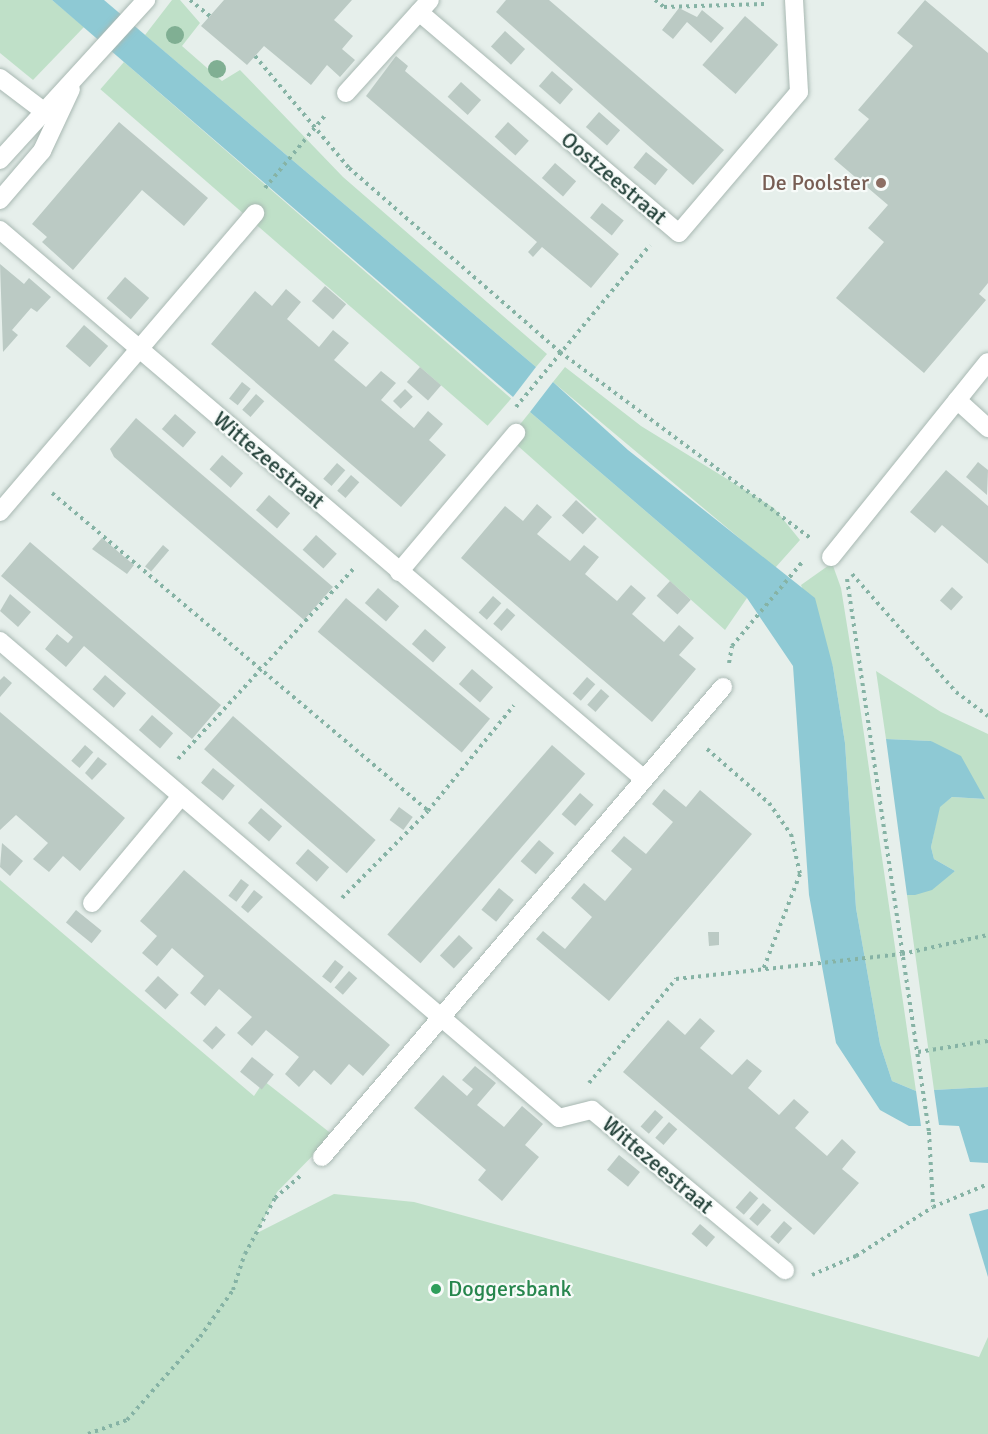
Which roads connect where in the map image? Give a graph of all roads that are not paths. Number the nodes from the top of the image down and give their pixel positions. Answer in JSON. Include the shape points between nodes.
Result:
{"nodes":[{"id":1,"x":145,"y":2,"type":"edge"},
{"id":2,"x":794,"y":2,"type":"edge"},
{"id":3,"x":424,"y":6,"type":"edge"},
{"id":4,"x":0,"y":78,"type":"edge"},
{"id":5,"x":346,"y":93,"type":"road end"},
{"id":6,"x":49,"y":116,"type":"junction"},
{"id":7,"x":0,"y":160,"type":"edge"},
{"id":8,"x":0,"y":200,"type":"edge"},
{"id":9,"x":255,"y":213,"type":"dead end"},
{"id":10,"x":0,"y":230,"type":"edge"},
{"id":11,"x":139,"y":349,"type":"junction"},
{"id":12,"x":988,"y":362,"type":"edge"},
{"id":13,"x":957,"y":399,"type":"junction"},
{"id":14,"x":988,"y":428,"type":"edge"},
{"id":15,"x":516,"y":433,"type":"dead end"},
{"id":16,"x":0,"y":512,"type":"edge"},
{"id":17,"x":838,"y":562,"type":"road end"},
{"id":18,"x":399,"y":572,"type":"junction"},
{"id":19,"x":0,"y":642,"type":"edge"},
{"id":20,"x":723,"y":687,"type":"road end"},
{"id":21,"x":644,"y":779,"type":"junction"},
{"id":22,"x":181,"y":796,"type":"junction"},
{"id":23,"x":92,"y":903,"type":"dead end"},
{"id":24,"x":441,"y":1018,"type":"junction"},
{"id":25,"x":322,"y":1157,"type":"road end"},
{"id":26,"x":785,"y":1270,"type":"road end"}],
"edges":[{"from":1,"to":6,"type":"street"},
{"from":2,"to":3,"type":"street","name":"Oostzeestraat","via":[[799,92],[679,233]]},
{"from":3,"to":5,"type":"street","name":"Oostzeestraat"},
{"from":4,"to":6,"type":"street"},
{"from":6,"to":7,"type":"street"},
{"from":6,"to":8,"type":"street","via":[[42,151]]},
{"from":9,"to":11,"type":"street"},
{"from":10,"to":11,"type":"street","name":"Wittezeestraat"},
{"from":11,"to":16,"type":"street"},
{"from":11,"to":18,"type":"street","name":"Wittezeestraat"},
{"from":12,"to":13,"type":"street"},
{"from":13,"to":14,"type":"street"},
{"from":13,"to":17,"type":"street"},
{"from":15,"to":18,"type":"street"},
{"from":18,"to":21,"type":"street","name":"Wittezeestraat"},
{"from":19,"to":22,"type":"street"},
{"from":20,"to":21,"type":"street"},
{"from":21,"to":24,"type":"street"},
{"from":22,"to":23,"type":"street"},
{"from":22,"to":24,"type":"street"},
{"from":24,"to":25,"type":"street"},
{"from":24,"to":26,"type":"street","name":"Wittezeestraat","via":[[559,1118],[592,1110]]}]}
